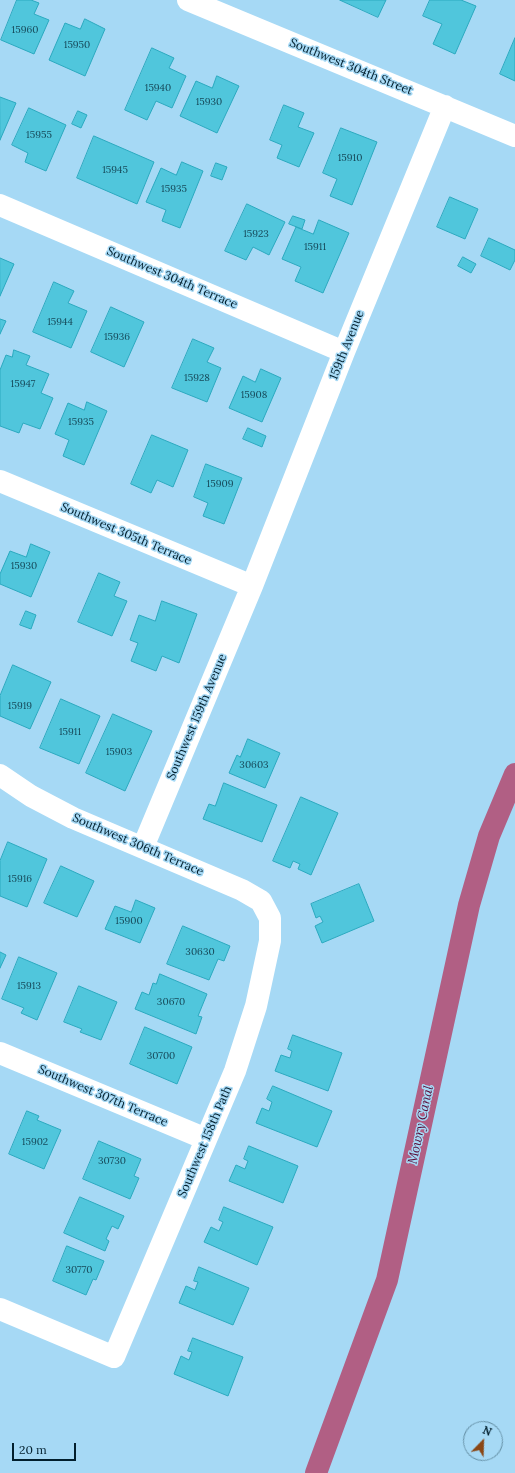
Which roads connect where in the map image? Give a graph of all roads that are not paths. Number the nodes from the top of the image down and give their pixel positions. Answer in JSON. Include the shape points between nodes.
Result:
{"nodes":[{"id":1,"x":188,"y":0,"type":"edge"},
{"id":2,"x":445,"y":106,"type":"junction"},
{"id":3,"x":515,"y":136,"type":"edge"},
{"id":4,"x":0,"y":205,"type":"edge"},
{"id":5,"x":344,"y":352,"type":"junction"},
{"id":6,"x":0,"y":481,"type":"edge"},
{"id":7,"x":252,"y":586,"type":"junction"},
{"id":8,"x":0,"y":775,"type":"edge"},
{"id":9,"x":142,"y":847,"type":"junction"},
{"id":10,"x":270,"y":918,"type":"joint"},
{"id":11,"x":0,"y":1053,"type":"edge"},
{"id":12,"x":206,"y":1139,"type":"junction"},
{"id":13,"x":0,"y":1309,"type":"edge"}],
"edges":[{"from":1,"to":2,"type":"street","name":"Southwest 304th Street"},
{"from":2,"to":3,"type":"street","name":"Southwest 304th Street"},
{"from":2,"to":5,"type":"street","name":"159th Avenue"},
{"from":4,"to":5,"type":"street","name":"Southwest 304th Terrace"},
{"from":5,"to":7,"type":"street","name":"159th Avenue"},
{"from":6,"to":7,"type":"street","name":"Southwest 305th Terrace"},
{"from":7,"to":9,"type":"street","name":"Southwest 159th Avenue"},
{"from":8,"to":9,"type":"street","name":"Southwest 306th Terrace","via":[[31,796],[73,818]]},
{"from":9,"to":10,"type":"street","name":"Southwest 306th Terrace","via":[[242,890],[261,902]]},
{"from":10,"to":12,"type":"street","name":"Southwest 158th Path","via":[[270,941],[256,1006],[235,1071]]},
{"from":11,"to":12,"type":"street","name":"Southwest 307th Terrace"},
{"from":12,"to":13,"type":"street","name":"Southwest 158th Path","via":[[114,1357]]}]}
